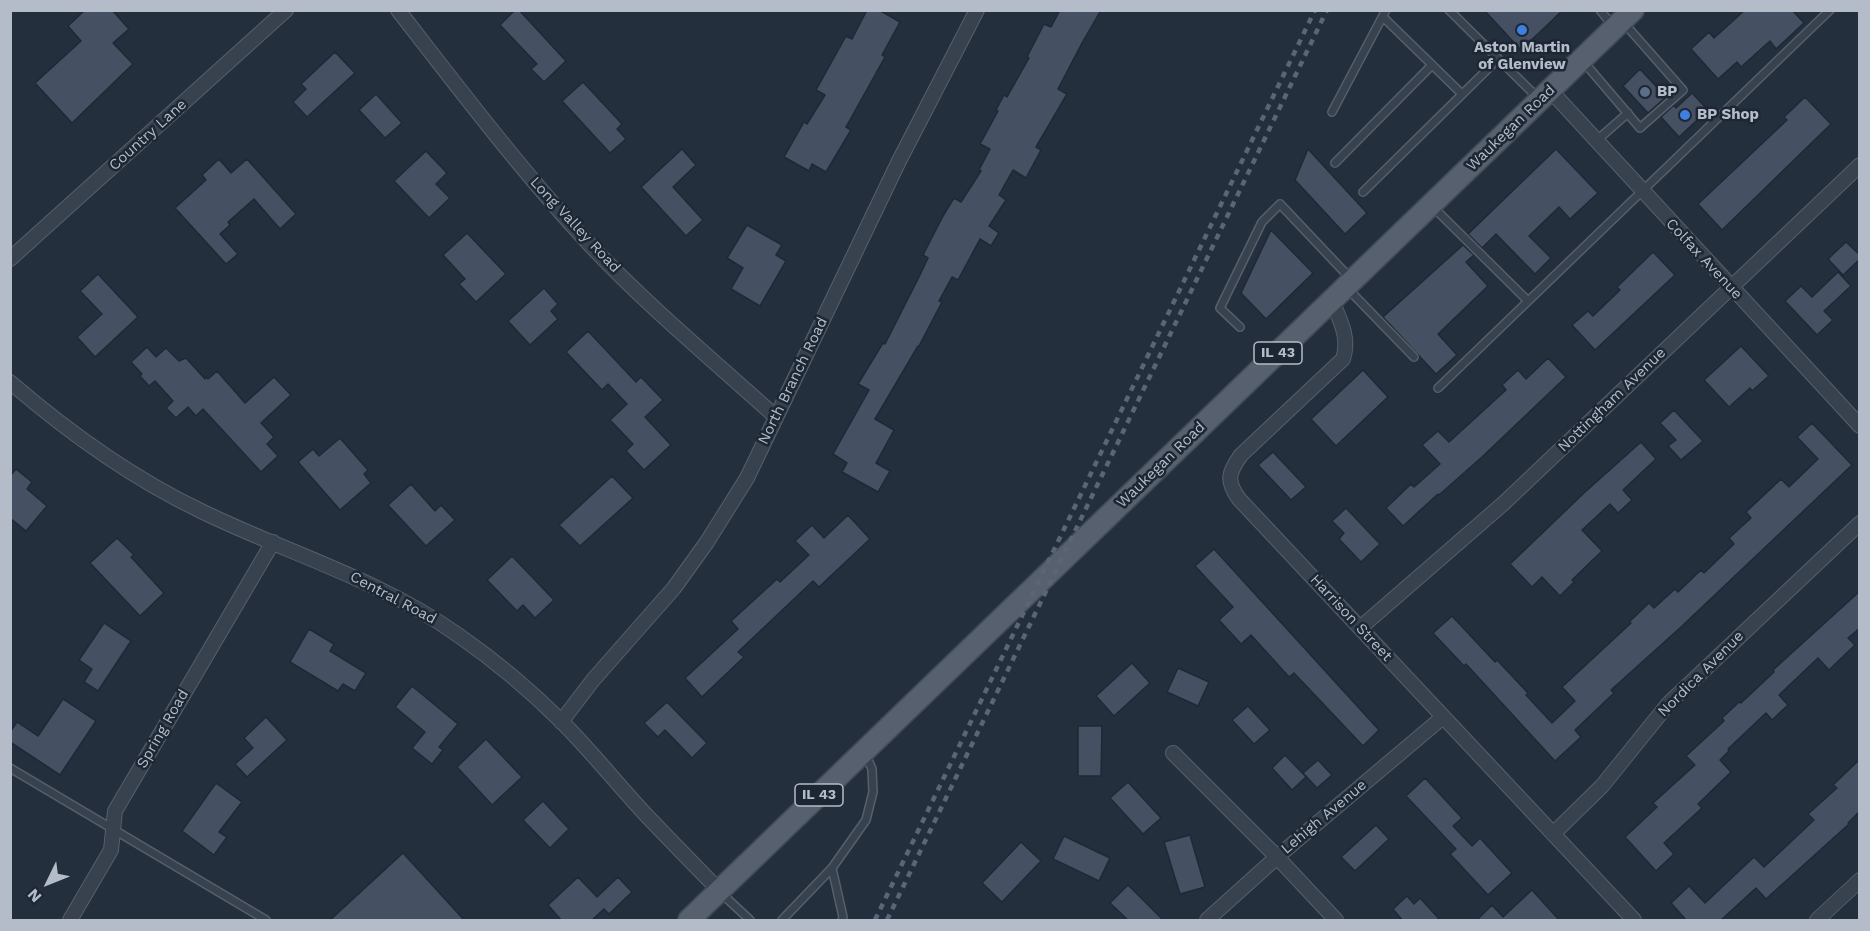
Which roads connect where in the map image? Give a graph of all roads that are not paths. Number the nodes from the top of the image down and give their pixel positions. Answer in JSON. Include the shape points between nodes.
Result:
{"nodes":[{"id":1,"x":286,"y":10,"type":"edge"},
{"id":2,"x":398,"y":10,"type":"edge"},
{"id":3,"x":977,"y":10,"type":"edge"},
{"id":4,"x":1449,"y":10,"type":"edge"},
{"id":5,"x":1600,"y":10,"type":"edge"},
{"id":6,"x":1830,"y":10,"type":"edge"},
{"id":7,"x":1384,"y":14,"type":"edge"},
{"id":8,"x":1623,"y":20,"type":"edge"},
{"id":9,"x":1498,"y":58,"type":"junction"},
{"id":10,"x":1582,"y":60,"type":"junction"},
{"id":11,"x":1432,"y":65,"type":"junction"},
{"id":12,"x":1462,"y":94,"type":"junction"},
{"id":13,"x":1545,"y":95,"type":"junction"},
{"id":14,"x":1332,"y":112,"type":"dead end"},
{"id":15,"x":1628,"y":112,"type":"junction"},
{"id":16,"x":1596,"y":141,"type":"junction"},
{"id":17,"x":1335,"y":163,"type":"dead end"},
{"id":18,"x":1860,"y":165,"type":"edge"},
{"id":19,"x":1642,"y":191,"type":"junction"},
{"id":20,"x":1363,"y":192,"type":"dead end"},
{"id":21,"x":1431,"y":206,"type":"junction"},
{"id":22,"x":10,"y":259,"type":"edge"},
{"id":23,"x":1730,"y":287,"type":"junction"},
{"id":24,"x":1344,"y":290,"type":"junction"},
{"id":25,"x":1528,"y":302,"type":"junction"},
{"id":26,"x":1240,"y":327,"type":"dead end"},
{"id":27,"x":1414,"y":357,"type":"dead end"},
{"id":28,"x":10,"y":382,"type":"edge"},
{"id":29,"x":1438,"y":388,"type":"dead end"},
{"id":30,"x":776,"y":417,"type":"junction"},
{"id":31,"x":1860,"y":426,"type":"edge"},
{"id":32,"x":1860,"y":523,"type":"edge"},
{"id":33,"x":273,"y":542,"type":"junction"},
{"id":34,"x":1360,"y":628,"type":"junction"},
{"id":35,"x":1443,"y":717,"type":"junction"},
{"id":36,"x":561,"y":722,"type":"junction"},
{"id":37,"x":865,"y":751,"type":"junction"},
{"id":38,"x":1173,"y":753,"type":"dead end"},
{"id":39,"x":10,"y":768,"type":"edge"},
{"id":40,"x":114,"y":830,"type":"junction"},
{"id":41,"x":1553,"y":834,"type":"junction"},
{"id":42,"x":1277,"y":856,"type":"junction"},
{"id":43,"x":832,"y":868,"type":"junction"},
{"id":44,"x":1860,"y":880,"type":"edge"},
{"id":45,"x":720,"y":891,"type":"junction"},
{"id":46,"x":70,"y":921,"type":"edge"},
{"id":47,"x":266,"y":921,"type":"edge"},
{"id":48,"x":689,"y":921,"type":"edge"},
{"id":49,"x":750,"y":921,"type":"edge"},
{"id":50,"x":782,"y":921,"type":"edge"},
{"id":51,"x":842,"y":921,"type":"edge"},
{"id":52,"x":1207,"y":921,"type":"edge"},
{"id":53,"x":1336,"y":921,"type":"edge"},
{"id":54,"x":1634,"y":921,"type":"edge"},
{"id":55,"x":1816,"y":921,"type":"edge"}],
"edges":[{"from":1,"to":22,"type":"street","name":"Country Lane"},
{"from":2,"to":30,"type":"street","name":"Long Valley Road","via":[[485,124],[592,247]]},
{"from":3,"to":30,"type":"street","name":"North Branch Road","via":[[899,160]]},
{"from":4,"to":9,"type":"lane"},
{"from":5,"to":8,"type":"lane"},
{"from":6,"to":19,"type":"lane"},
{"from":7,"to":11,"type":"lane"},
{"from":7,"to":14,"type":"lane"},
{"from":8,"to":10,"type":"main road","name":"Waukegan Road","number":"IL 43"},
{"from":8,"to":15,"type":"lane","via":[[1683,90],[1640,128]]},
{"from":9,"to":12,"type":"lane"},
{"from":9,"to":13,"type":"lane"},
{"from":10,"to":13,"type":"main road","name":"Waukegan Road","number":"IL 43"},
{"from":10,"to":15,"type":"lane"},
{"from":11,"to":12,"type":"lane"},
{"from":11,"to":17,"type":"lane"},
{"from":12,"to":20,"type":"lane"},
{"from":13,"to":16,"type":"street","name":"Colfax Avenue"},
{"from":13,"to":21,"type":"main road","name":"Waukegan Road","number":"IL 43"},
{"from":15,"to":16,"type":"lane"},
{"from":16,"to":19,"type":"street","name":"Colfax Avenue"},
{"from":18,"to":23,"type":"street","name":"Nottingham Avenue"},
{"from":19,"to":23,"type":"street","name":"Colfax Avenue"},
{"from":19,"to":25,"type":"lane"},
{"from":21,"to":24,"type":"main road","name":"Waukegan Road","number":"IL 43"},
{"from":21,"to":25,"type":"lane"},
{"from":23,"to":31,"type":"street","name":"Colfax Avenue"},
{"from":23,"to":34,"type":"street","name":"Nottingham Avenue","via":[[1504,503]]},
{"from":24,"to":26,"type":"lane","via":[[1280,204],[1262,222],[1220,308]]},
{"from":24,"to":27,"type":"lane"},
{"from":24,"to":34,"type":"street","name":"Harrison Street","via":[[1343,359],[1241,455],[1229,477],[1239,500]]},
{"from":24,"to":37,"type":"main road","name":"Waukegan Road","number":"IL 43"},
{"from":25,"to":29,"type":"lane"},
{"from":28,"to":33,"type":"street","name":"Central Road","via":[[72,432],[156,487]]},
{"from":30,"to":36,"type":"street","name":"North Branch Road","via":[[747,478],[707,542],[674,588]]},
{"from":32,"to":41,"type":"street","name":"Nordica Avenue","via":[[1669,703],[1602,786]]},
{"from":33,"to":36,"type":"street","name":"Central Road","via":[[375,587],[458,635]]},
{"from":33,"to":40,"type":"street","name":"Spring Road","via":[[115,810]]},
{"from":34,"to":35,"type":"street","name":"Harrison Street"},
{"from":35,"to":41,"type":"street","name":"Harrison Street"},
{"from":35,"to":42,"type":"street","name":"Lehigh Avenue"},
{"from":36,"to":45,"type":"street","name":"Central Road"},
{"from":37,"to":43,"type":"lane","via":[[872,769],[873,792],[866,820]]},
{"from":37,"to":45,"type":"main road","name":"Waukegan Road","number":"IL 43"},
{"from":38,"to":42,"type":"street"},
{"from":39,"to":40,"type":"lane"},
{"from":40,"to":46,"type":"street","name":"Spring Road","via":[[111,850]]},
{"from":40,"to":47,"type":"lane"},
{"from":41,"to":54,"type":"street","name":"Harrison Street"},
{"from":42,"to":52,"type":"street","name":"Lehigh Avenue"},
{"from":42,"to":53,"type":"street"},
{"from":43,"to":50,"type":"lane"},
{"from":43,"to":51,"type":"lane"},
{"from":44,"to":55,"type":"street"},
{"from":45,"to":48,"type":"main road","name":"Waukegan Road","number":"IL 43"},
{"from":45,"to":49,"type":"lane"}]}
